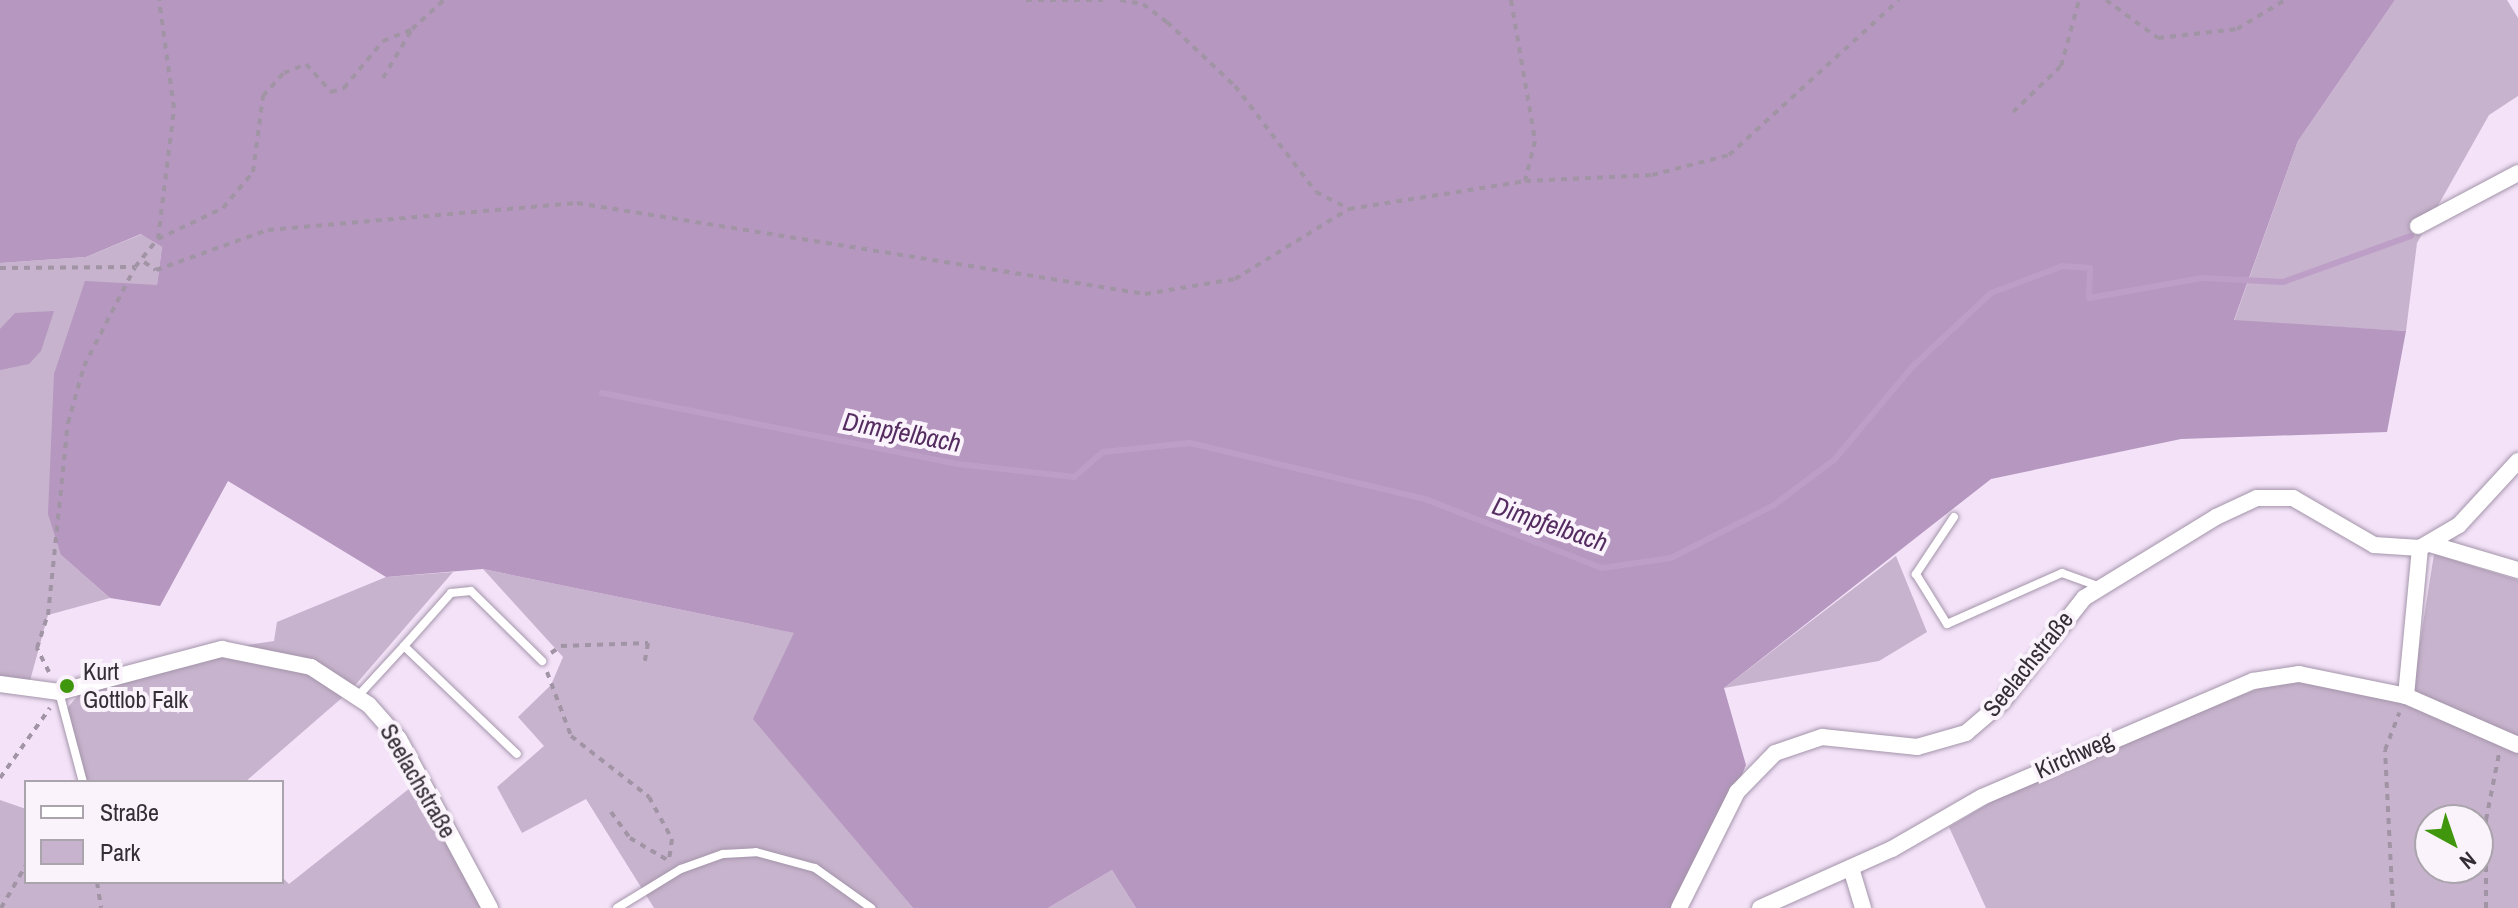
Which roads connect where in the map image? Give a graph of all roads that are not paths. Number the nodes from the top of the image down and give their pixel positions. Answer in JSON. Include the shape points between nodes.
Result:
{"nodes":[{"id":1,"x":2518,"y":173,"type":"edge"},
{"id":2,"x":2418,"y":226,"type":"dead end"},
{"id":3,"x":2518,"y":461,"type":"edge"},
{"id":4,"x":1954,"y":517,"type":"dead end"},
{"id":5,"x":2425,"y":546,"type":"junction"},
{"id":6,"x":2518,"y":570,"type":"edge"},
{"id":7,"x":2098,"y":586,"type":"junction"},
{"id":8,"x":404,"y":646,"type":"junction"},
{"id":9,"x":542,"y":661,"type":"road end"},
{"id":10,"x":0,"y":684,"type":"edge"},
{"id":11,"x":59,"y":692,"type":"junction"},
{"id":12,"x":358,"y":696,"type":"junction"},
{"id":13,"x":2406,"y":696,"type":"junction"},
{"id":14,"x":2510,"y":742,"type":"edge"},
{"id":15,"x":517,"y":754,"type":"dead end"},
{"id":16,"x":82,"y":780,"type":"edge"},
{"id":17,"x":1851,"y":868,"type":"junction"},
{"id":18,"x":490,"y":908,"type":"edge"},
{"id":19,"x":617,"y":908,"type":"edge"},
{"id":20,"x":871,"y":908,"type":"edge"},
{"id":21,"x":1679,"y":908,"type":"edge"},
{"id":22,"x":1760,"y":908,"type":"edge"},
{"id":23,"x":1863,"y":908,"type":"edge"}],
"edges":[{"from":1,"to":2,"type":"street"},
{"from":3,"to":5,"type":"street","via":[[2459,525]]},
{"from":4,"to":7,"type":"lane","via":[[1916,574],[1947,624],[2062,573]]},
{"from":5,"to":6,"type":"street","name":"Seelachstraße"},
{"from":5,"to":7,"type":"street","name":"Seelachstraße","via":[[2374,545],[2304,501],[2270,496],[2216,517]]},
{"from":5,"to":13,"type":"street"},
{"from":7,"to":21,"type":"street","name":"Seelachstraße","via":[[2056,626],[1991,713],[1966,733],[1917,747],[1822,737],[1760,764],[1737,792]]},
{"from":8,"to":9,"type":"lane","via":[[451,593],[471,591]]},
{"from":8,"to":12,"type":"lane"},
{"from":8,"to":15,"type":"lane"},
{"from":10,"to":11,"type":"street","name":"Seelachstraße"},
{"from":11,"to":12,"type":"street","name":"Seelachstraße","via":[[222,649],[290,659]]},
{"from":11,"to":16,"type":"lane"},
{"from":12,"to":18,"type":"street","name":"Seelachstraße","via":[[399,739]]},
{"from":13,"to":14,"type":"street","name":"Kirchweg"},
{"from":13,"to":17,"type":"street","name":"Kirchweg","via":[[2299,674],[2253,681],[1994,791]]},
{"from":17,"to":22,"type":"street","name":"Kirchweg"},
{"from":17,"to":23,"type":"street"},
{"from":19,"to":20,"type":"lane","via":[[681,869],[723,854],[756,852],[815,868]]}]}
